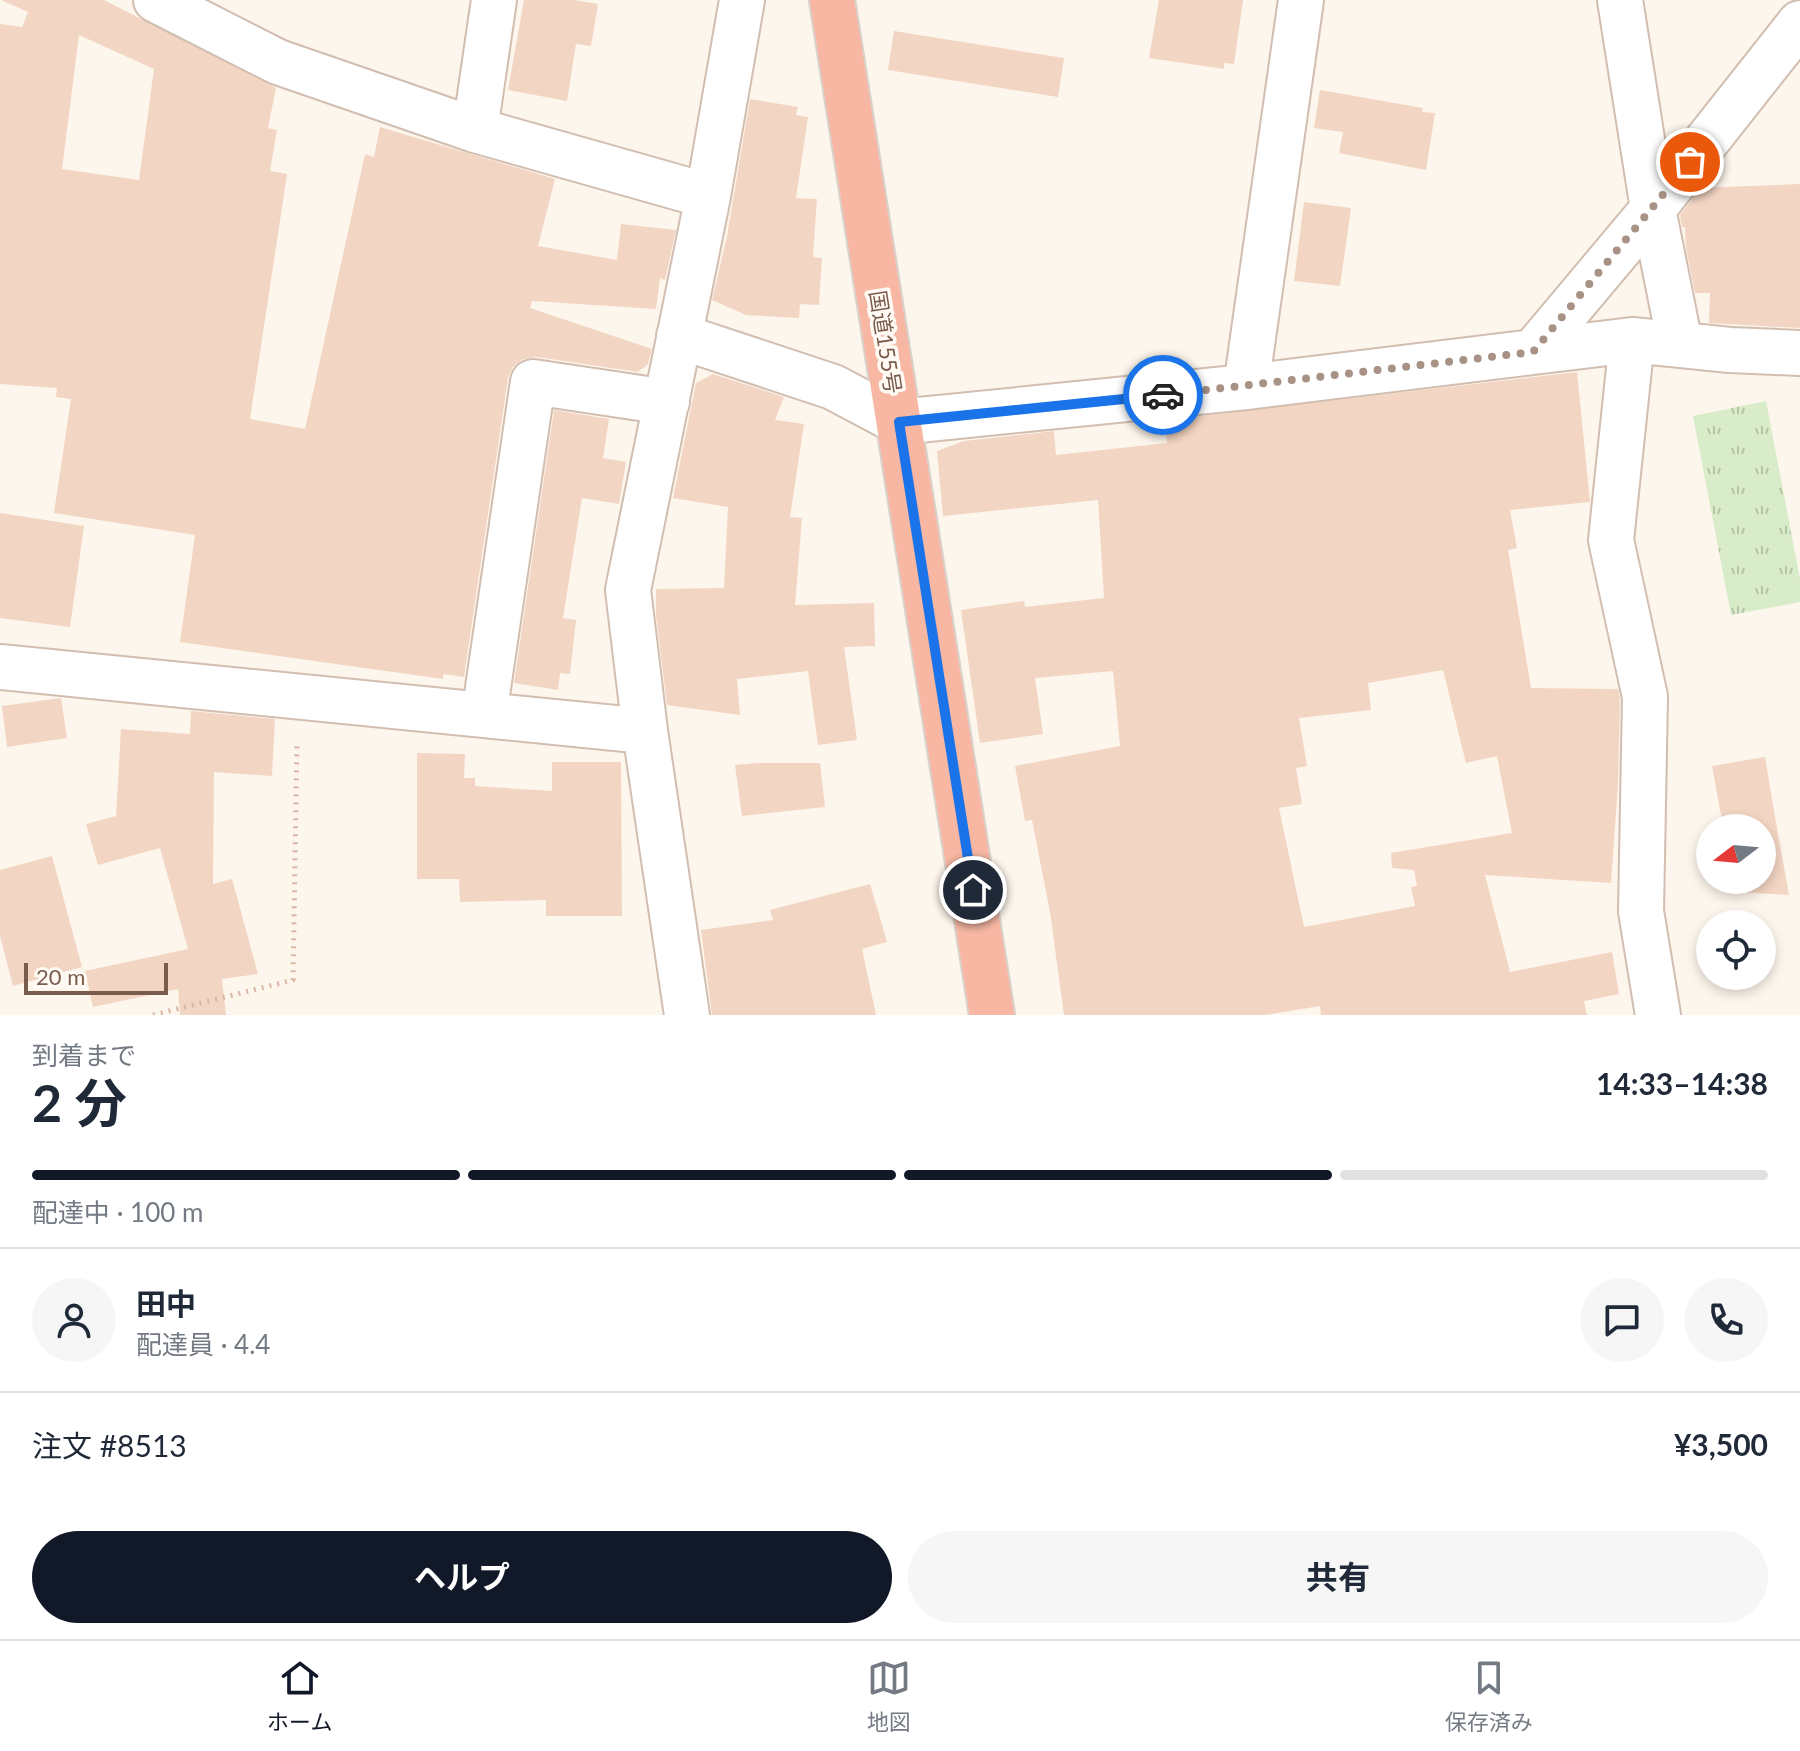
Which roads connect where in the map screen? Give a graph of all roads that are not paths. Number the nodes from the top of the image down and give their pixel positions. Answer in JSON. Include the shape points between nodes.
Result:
{"nodes":[{"id":1,"x":156,"y":0,"type":"edge"},
{"id":2,"x":494,"y":0,"type":"edge"},
{"id":3,"x":742,"y":0,"type":"edge"},
{"id":4,"x":832,"y":0,"type":"edge"},
{"id":5,"x":1301,"y":0,"type":"edge"},
{"id":6,"x":1620,"y":0,"type":"edge"},
{"id":7,"x":1800,"y":23,"type":"edge"},
{"id":8,"x":475,"y":130,"type":"junction"},
{"id":9,"x":708,"y":196,"type":"junction"},
{"id":10,"x":1653,"y":209,"type":"junction"},
{"id":11,"x":679,"y":336,"type":"junction"},
{"id":12,"x":1632,"y":340,"type":"junction"},
{"id":13,"x":1680,"y":344,"type":"junction"},
{"id":14,"x":1533,"y":352,"type":"junction"},
{"id":15,"x":1800,"y":353,"type":"edge"},
{"id":16,"x":1246,"y":387,"type":"junction"},
{"id":17,"x":667,"y":402,"type":"junction"},
{"id":18,"x":899,"y":422,"type":"junction"},
{"id":19,"x":0,"y":667,"type":"edge"},
{"id":20,"x":484,"y":715,"type":"junction"},
{"id":21,"x":645,"y":731,"type":"junction"},
{"id":22,"x":687,"y":1015,"type":"edge"},
{"id":23,"x":992,"y":1015,"type":"edge"},
{"id":24,"x":1658,"y":1015,"type":"edge"}],
"edges":[{"from":1,"to":8,"type":"street","via":[[278,62]]},
{"from":2,"to":8,"type":"street"},
{"from":3,"to":9,"type":"street"},
{"from":4,"to":18,"type":"highway","name":"国道155号"},
{"from":5,"to":16,"type":"street"},
{"from":6,"to":10,"type":"street"},
{"from":7,"to":10,"type":"street"},
{"from":8,"to":9,"type":"street"},
{"from":9,"to":11,"type":"street"},
{"from":10,"to":13,"type":"street"},
{"from":10,"to":14,"type":"street"},
{"from":11,"to":17,"type":"street"},
{"from":11,"to":18,"type":"street","via":[[833,387]]},
{"from":12,"to":13,"type":"street"},
{"from":12,"to":14,"type":"street"},
{"from":12,"to":24,"type":"street","via":[[1611,540],[1645,697],[1641,911]]},
{"from":13,"to":15,"type":"street"},
{"from":14,"to":16,"type":"street"},
{"from":16,"to":18,"type":"street"},
{"from":17,"to":20,"type":"street","via":[[533,382]]},
{"from":17,"to":21,"type":"street","via":[[628,590]]},
{"from":18,"to":23,"type":"highway","name":"国道155号"},
{"from":19,"to":20,"type":"street"},
{"from":20,"to":21,"type":"street"},
{"from":21,"to":22,"type":"street"}]}
